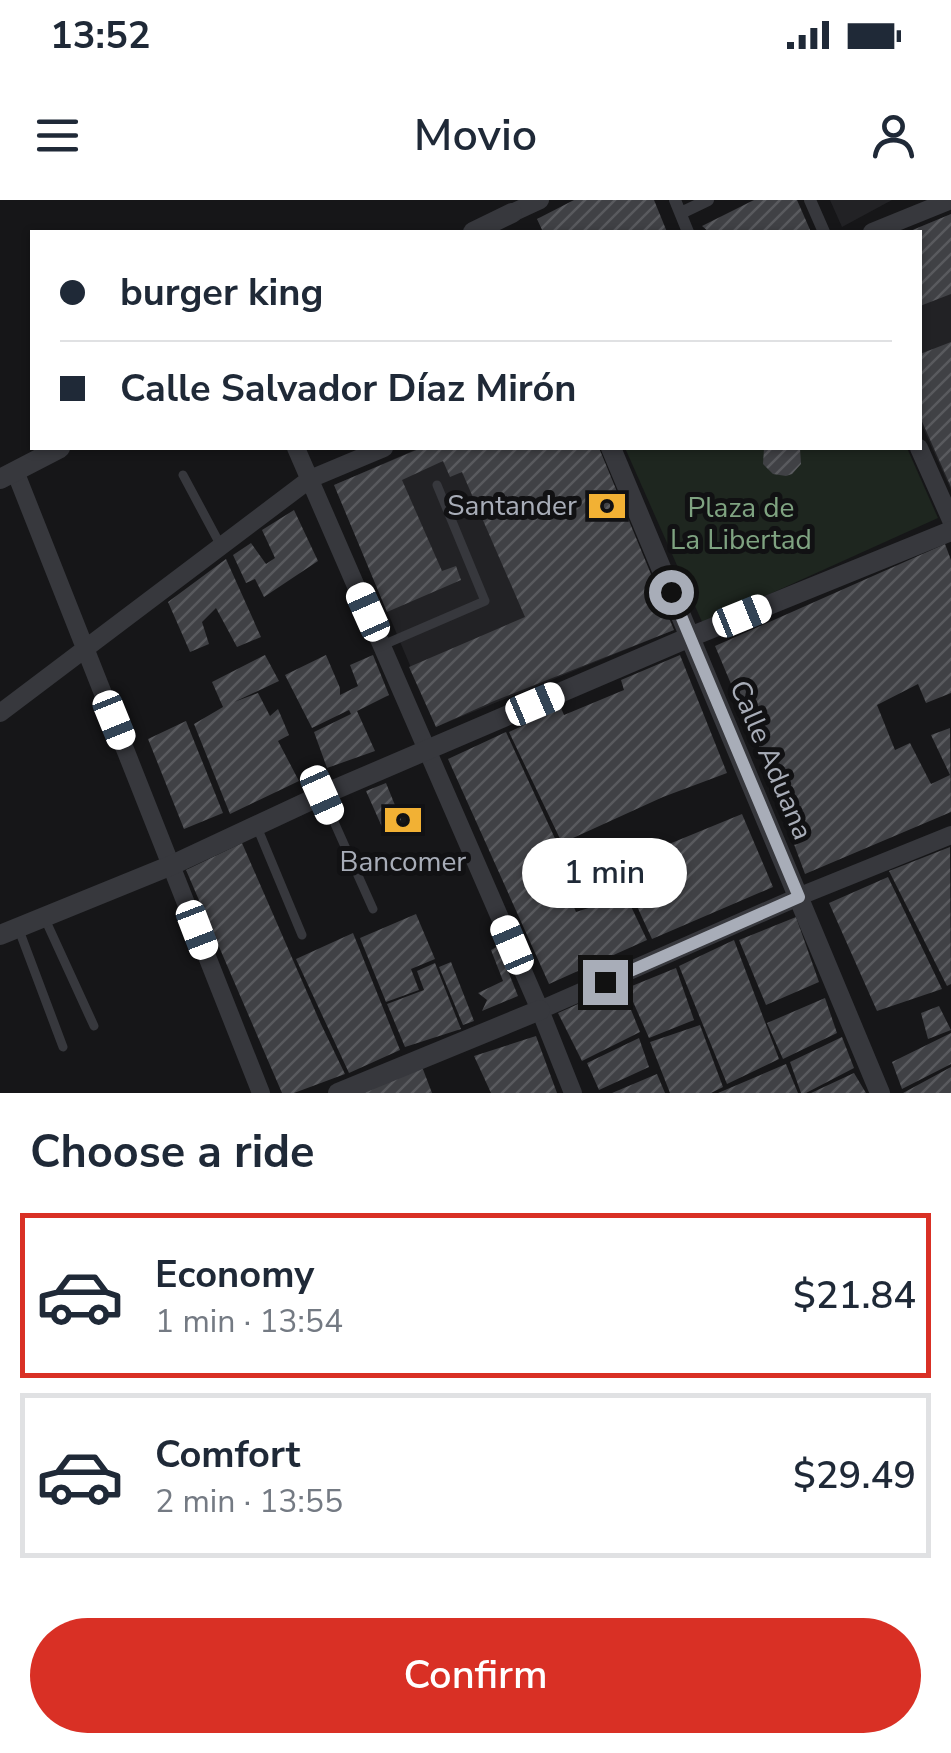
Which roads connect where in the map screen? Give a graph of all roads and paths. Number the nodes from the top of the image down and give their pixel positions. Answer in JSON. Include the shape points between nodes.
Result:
{"nodes":[{"id":1,"x":540,"y":200,"type":"edge"},
{"id":2,"x":708,"y":200,"type":"edge"},
{"id":3,"x":810,"y":200,"type":"edge"},
{"id":4,"x":951,"y":200,"type":"edge"},
{"id":5,"x":678,"y":207,"type":"edge"},
{"id":6,"x":513,"y":215,"type":"edge"},
{"id":7,"x":478,"y":230,"type":"edge"},
{"id":8,"x":823,"y":230,"type":"edge"},
{"id":9,"x":877,"y":230,"type":"edge"},
{"id":10,"x":56,"y":450,"type":"edge"},
{"id":11,"x":297,"y":450,"type":"edge"},
{"id":12,"x":379,"y":450,"type":"edge"},
{"id":13,"x":613,"y":450,"type":"edge"},
{"id":14,"x":920,"y":450,"type":"edge"},
{"id":15,"x":8,"y":475,"type":"edge"},
{"id":16,"x":183,"y":475,"type":"dead end"},
{"id":17,"x":310,"y":479,"type":"junction"},
{"id":18,"x":437,"y":485,"type":"dead end"},
{"id":19,"x":951,"y":520,"type":"edge"},
{"id":20,"x":951,"y":531,"type":"edge"},
{"id":21,"x":221,"y":546,"type":"junction"},
{"id":22,"x":690,"y":637,"type":"junction"},
{"id":23,"x":383,"y":645,"type":"junction"},
{"id":24,"x":84,"y":648,"type":"junction"},
{"id":25,"x":0,"y":712,"type":"edge"},
{"id":26,"x":428,"y":750,"type":"junction"},
{"id":27,"x":322,"y":795,"type":"junction"},
{"id":28,"x":256,"y":825,"type":"junction"},
{"id":29,"x":951,"y":835,"type":"edge"},
{"id":30,"x":172,"y":865,"type":"junction"},
{"id":31,"x":799,"y":897,"type":"junction"},
{"id":32,"x":373,"y":909,"type":"dead end"},
{"id":33,"x":44,"y":916,"type":"junction"},
{"id":34,"x":9,"y":931,"type":"edge"},
{"id":35,"x":302,"y":935,"type":"dead end"},
{"id":36,"x":540,"y":1010,"type":"junction"},
{"id":37,"x":94,"y":1026,"type":"dead end"},
{"id":38,"x":63,"y":1047,"type":"dead end"},
{"id":39,"x":261,"y":1093,"type":"edge"},
{"id":40,"x":338,"y":1093,"type":"edge"},
{"id":41,"x":573,"y":1093,"type":"edge"},
{"id":42,"x":880,"y":1093,"type":"edge"}],
"edges":[{"from":1,"to":6,"type":"street"},
{"from":2,"to":5,"type":"street"},
{"from":3,"to":8,"type":"street"},
{"from":4,"to":9,"type":"street"},
{"from":6,"to":7,"type":"street"},
{"from":10,"to":15,"type":"street"},
{"from":11,"to":17,"type":"street"},
{"from":12,"to":17,"type":"street"},
{"from":13,"to":22,"type":"street","name":"Calle Aduana"},
{"from":14,"to":19,"type":"street"},
{"from":15,"to":24,"type":"street"},
{"from":16,"to":21,"type":"lane"},
{"from":17,"to":21,"type":"street"},
{"from":17,"to":23,"type":"street"},
{"from":18,"to":23,"type":"lane","via":[[485,601]]},
{"from":20,"to":22,"type":"street"},
{"from":21,"to":24,"type":"street"},
{"from":22,"to":26,"type":"street"},
{"from":22,"to":31,"type":"street","name":"Calle Aduana"},
{"from":23,"to":26,"type":"street"},
{"from":24,"to":25,"type":"street"},
{"from":24,"to":30,"type":"street"},
{"from":26,"to":27,"type":"street"},
{"from":26,"to":36,"type":"street"},
{"from":27,"to":28,"type":"street"},
{"from":27,"to":32,"type":"lane"},
{"from":28,"to":30,"type":"street"},
{"from":28,"to":35,"type":"lane"},
{"from":29,"to":31,"type":"street"},
{"from":30,"to":33,"type":"street"},
{"from":30,"to":39,"type":"street"},
{"from":31,"to":36,"type":"street"},
{"from":31,"to":42,"type":"street","name":"Calle Aduana"},
{"from":33,"to":34,"type":"street"},
{"from":33,"to":37,"type":"lane"},
{"from":34,"to":38,"type":"lane"},
{"from":36,"to":40,"type":"street"},
{"from":36,"to":41,"type":"street"}]}
